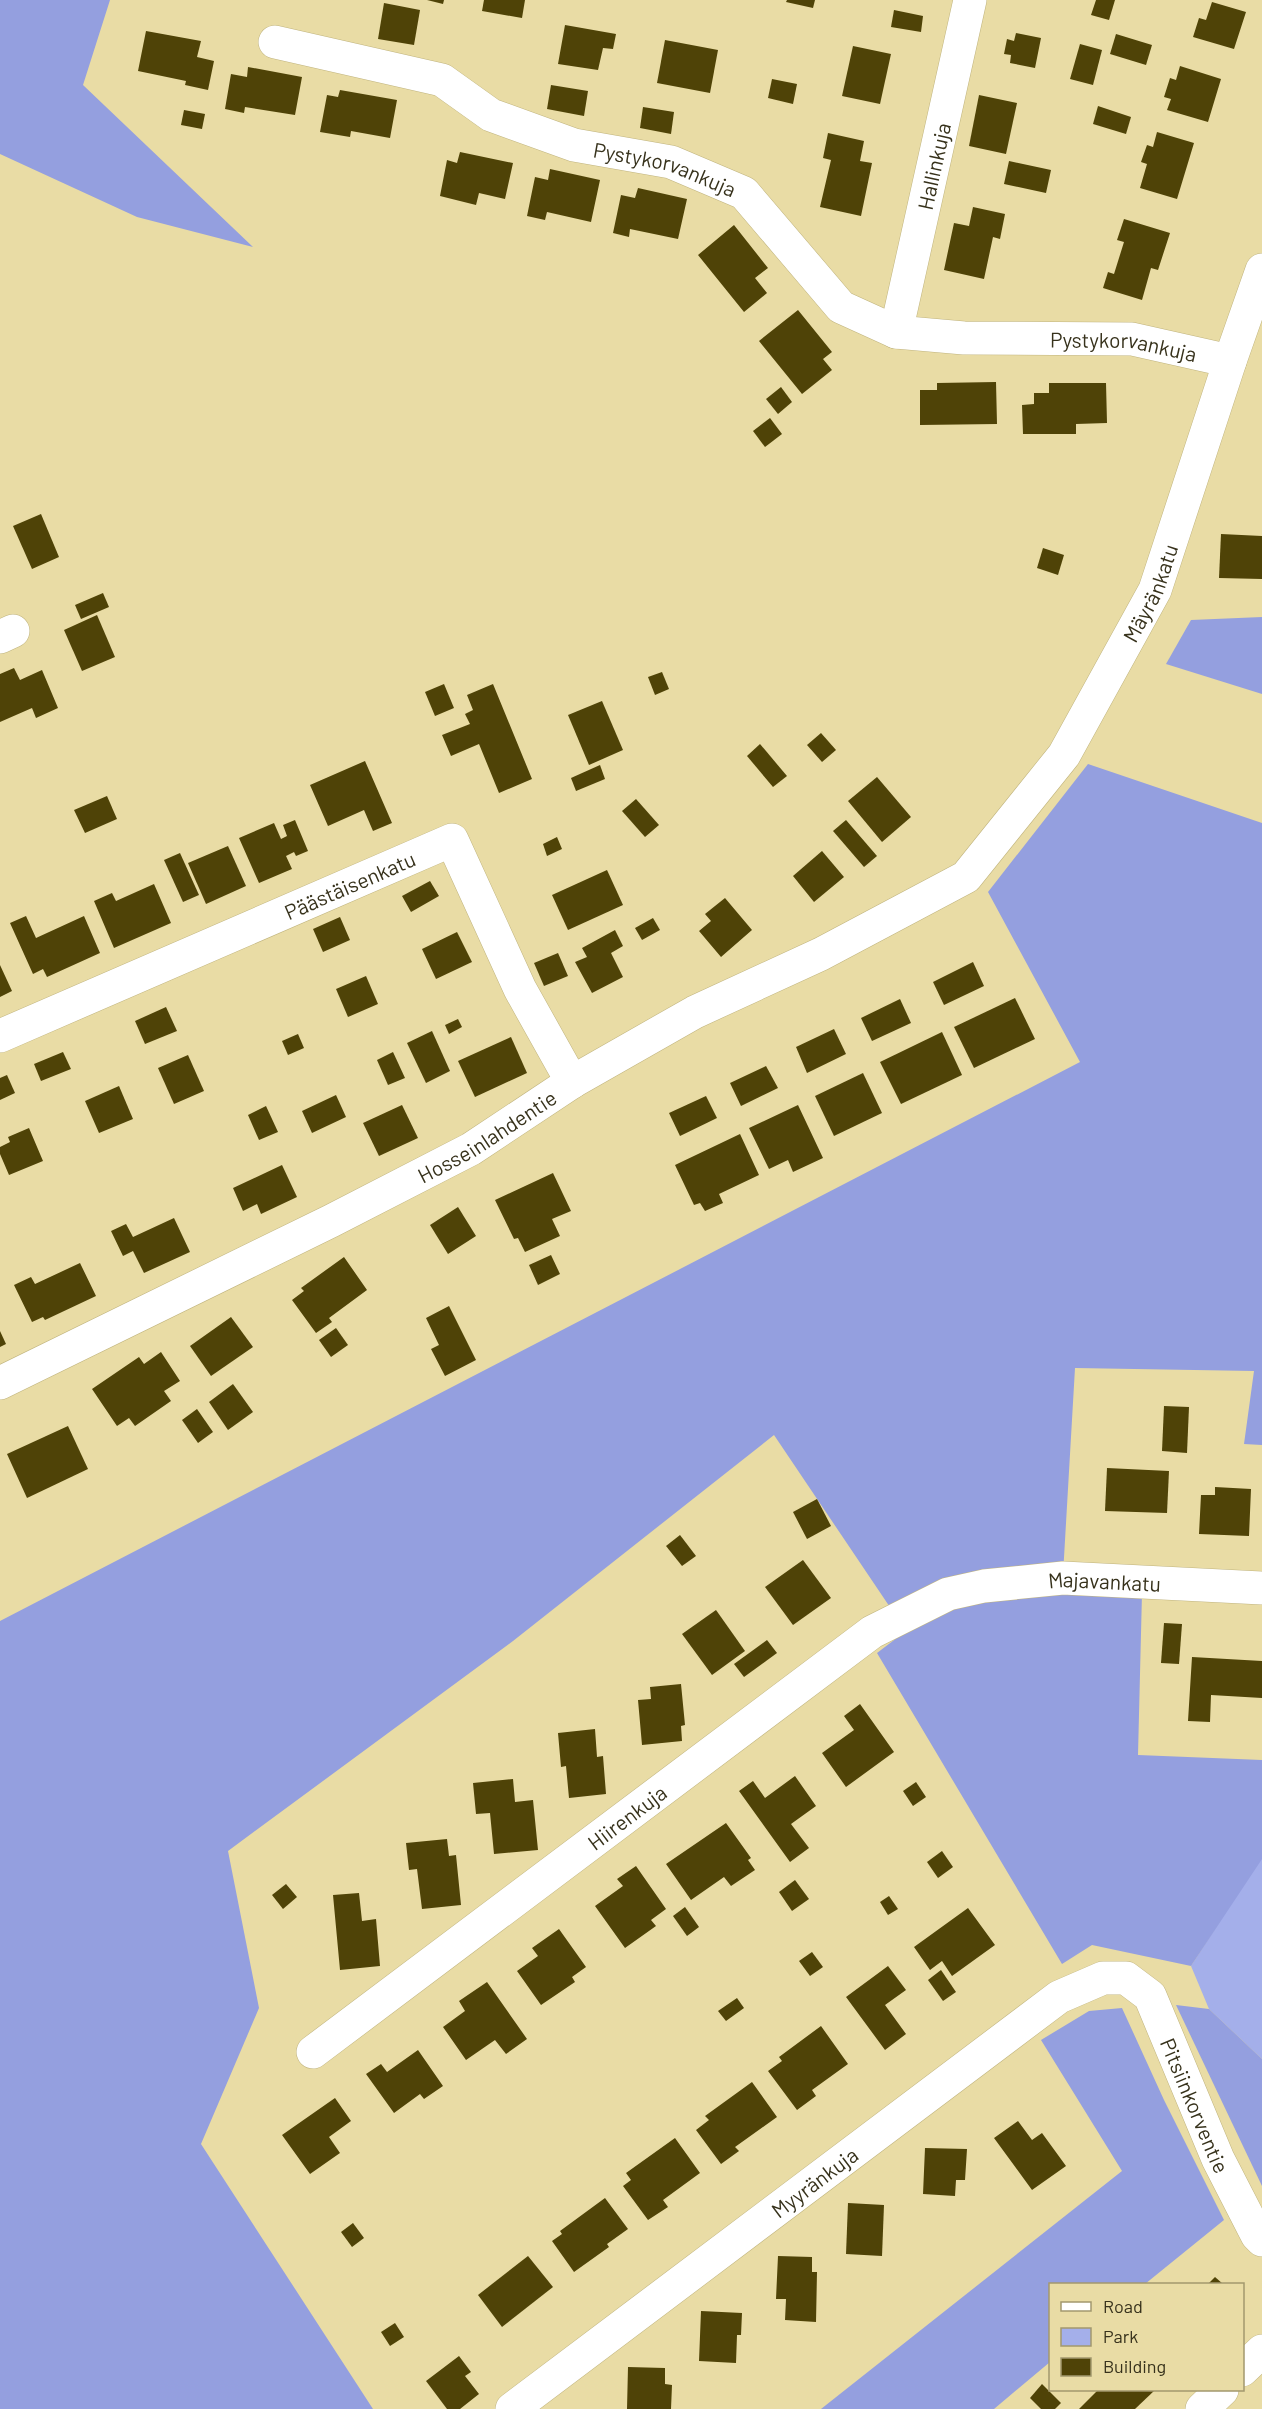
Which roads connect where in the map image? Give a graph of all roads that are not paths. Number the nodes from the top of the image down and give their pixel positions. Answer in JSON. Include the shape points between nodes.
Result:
{"nodes":[{"id":1,"x":970,"y":0,"type":"edge"},
{"id":2,"x":274,"y":42,"type":"dead end"},
{"id":3,"x":1262,"y":270,"type":"edge"},
{"id":4,"x":896,"y":332,"type":"junction"},
{"id":5,"x":1230,"y":361,"type":"junction"},
{"id":6,"x":966,"y":877,"type":"joint"},
{"id":7,"x":0,"y":1036,"type":"edge"},
{"id":8,"x":572,"y":1082,"type":"junction"},
{"id":9,"x":0,"y":1383,"type":"edge"},
{"id":10,"x":1262,"y":1588,"type":"edge"},
{"id":11,"x":948,"y":1594,"type":"joint"},
{"id":12,"x":1126,"y":1978,"type":"joint"},
{"id":13,"x":313,"y":2052,"type":"dead end"},
{"id":14,"x":1262,"y":2240,"type":"edge"},
{"id":15,"x":1221,"y":2391,"type":"edge"},
{"id":16,"x":512,"y":2409,"type":"edge"},
{"id":17,"x":1202,"y":2409,"type":"edge"}],
"edges":[{"from":1,"to":4,"type":"street","name":"Hallinkuja"},
{"from":2,"to":4,"type":"street","name":"Pystykorvankuja","via":[[442,80],[491,115],[574,145],[672,162],[744,194],[841,307]]},
{"from":3,"to":5,"type":"street","name":"Mäyränkatu"},
{"from":4,"to":5,"type":"street","name":"Pystykorvankuja","via":[[964,338],[1132,339]]},
{"from":5,"to":6,"type":"street","name":"Mäyränkatu","via":[[1155,590],[1064,755]]},
{"from":6,"to":8,"type":"street","name":"Hosseinlahdentie","via":[[821,954],[694,1012]]},
{"from":7,"to":8,"type":"street","name":"Päästäisenkatu","via":[[452,840],[520,989]]},
{"from":8,"to":9,"type":"street","name":"Hosseinlahdentie","via":[[471,1149]]},
{"from":10,"to":11,"type":"street","name":"Majavankatu","via":[[1063,1578]]},
{"from":11,"to":13,"type":"street","name":"Hiirenkuja","via":[[872,1632]]},
{"from":12,"to":14,"type":"street","name":"Pitsiinkorventie","via":[[1150,1996],[1218,2159]]},
{"from":12,"to":16,"type":"street","name":"Myyränkuja","via":[[1103,1978],[1059,1997]]},
{"from":15,"to":17,"type":"street"}]}
